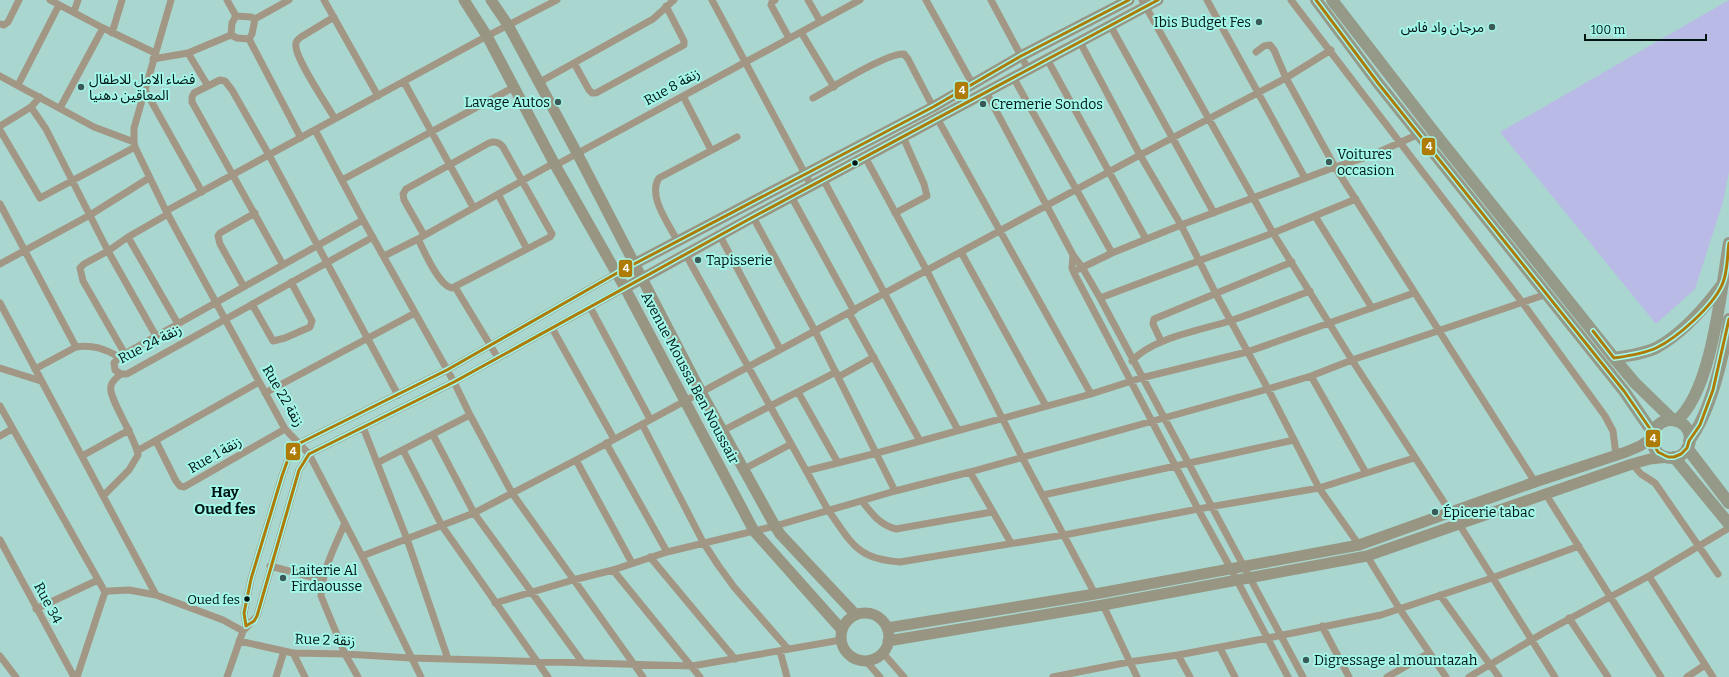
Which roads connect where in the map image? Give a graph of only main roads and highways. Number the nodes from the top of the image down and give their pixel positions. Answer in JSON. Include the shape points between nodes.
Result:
{"nodes":[{"id":1,"x":1316,"y":0,"type":"edge"},
{"id":2,"x":1332,"y":0,"type":"edge"},
{"id":3,"x":1729,"y":243,"type":"edge"},
{"id":4,"x":1722,"y":285,"type":"junction"},
{"id":5,"x":1729,"y":324,"type":"edge"},
{"id":6,"x":1614,"y":358,"type":"junction"},
{"id":7,"x":1675,"y":421,"type":"junction"},
{"id":8,"x":1653,"y":435,"type":"junction"},
{"id":9,"x":1688,"y":445,"type":"junction"},
{"id":10,"x":1671,"y":457,"type":"junction"},
{"id":11,"x":1729,"y":503,"type":"edge"},
{"id":12,"x":1729,"y":524,"type":"edge"}],
"edges":[{"from":1,"to":8,"type":"main road","via":[[1378,83],[1624,391]]},
{"from":2,"to":6,"type":"main road"},
{"from":3,"to":4,"type":"main road"},
{"from":4,"to":6,"type":"main road","via":[[1696,316],[1667,340],[1645,352]]},
{"from":4,"to":7,"type":"main road","via":[[1704,372],[1692,404]]},
{"from":5,"to":9,"type":"main road","via":[[1713,390],[1700,425]]},
{"from":6,"to":7,"type":"main road","via":[[1635,383]]},
{"from":7,"to":8,"type":"main road","via":[[1659,425]]},
{"from":7,"to":9,"type":"main road","via":[[1686,429]]},
{"from":8,"to":10,"type":"main road","via":[[1655,448],[1662,456]]},
{"from":9,"to":10,"type":"main road","via":[[1681,454]]},
{"from":9,"to":11,"type":"main road"},
{"from":10,"to":12,"type":"main road"}]}
